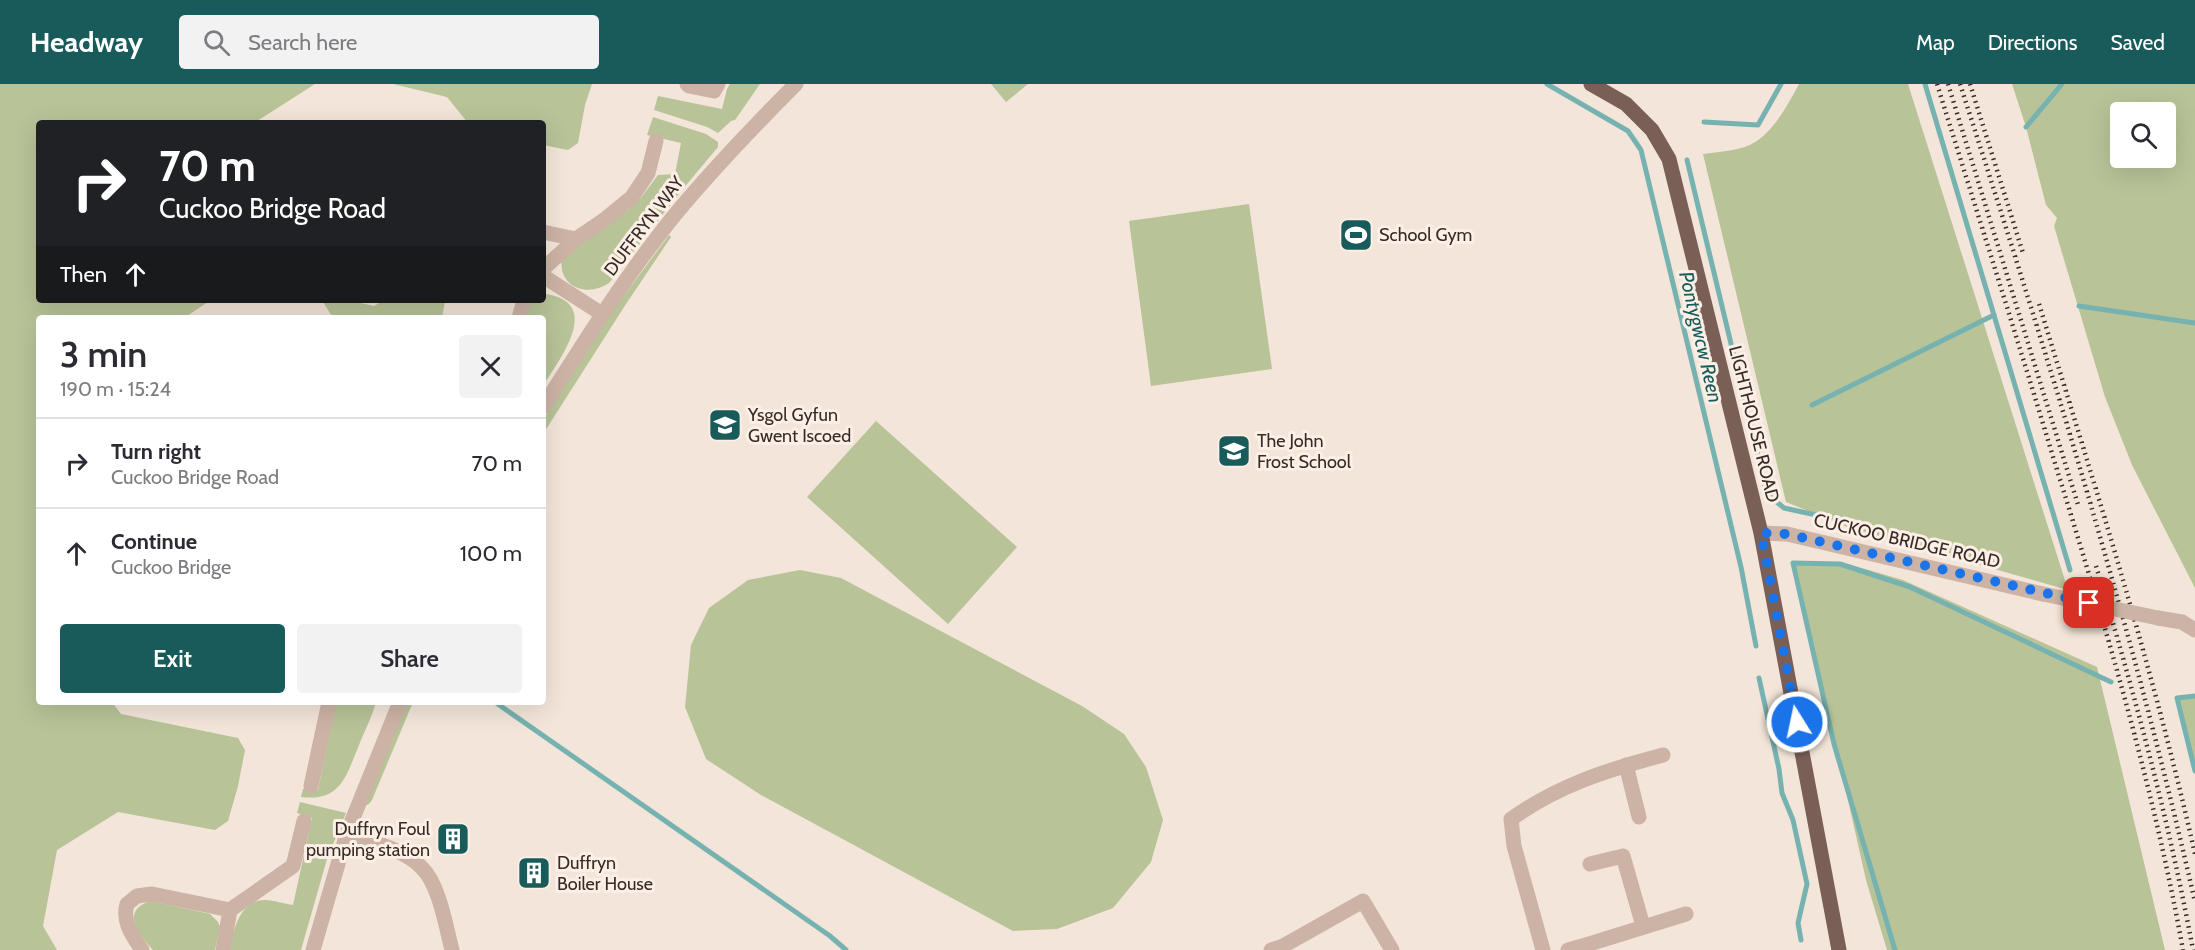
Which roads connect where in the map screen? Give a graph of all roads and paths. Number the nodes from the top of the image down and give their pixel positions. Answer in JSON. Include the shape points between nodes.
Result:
{"nodes":[{"id":1,"x":687,"y":84,"type":"edge"},
{"id":2,"x":718,"y":84,"type":"edge"},
{"id":3,"x":796,"y":84,"type":"edge"},
{"id":4,"x":1591,"y":84,"type":"edge"},
{"id":5,"x":656,"y":141,"type":"dead end"},
{"id":6,"x":546,"y":233,"type":"edge"},
{"id":7,"x":576,"y":239,"type":"junction"},
{"id":8,"x":546,"y":266,"type":"edge"},
{"id":9,"x":546,"y":278,"type":"edge"},
{"id":10,"x":602,"y":314,"type":"junction"},
{"id":11,"x":546,"y":402,"type":"edge"},
{"id":12,"x":1761,"y":533,"type":"junction"},
{"id":13,"x":2195,"y":630,"type":"edge"},
{"id":14,"x":328,"y":705,"type":"edge"},
{"id":15,"x":399,"y":705,"type":"edge"},
{"id":16,"x":1663,"y":755,"type":"dead end"},
{"id":17,"x":1626,"y":765,"type":"junction"},
{"id":18,"x":311,"y":786,"type":"dead end"},
{"id":19,"x":1640,"y":818,"type":"dead end"},
{"id":20,"x":304,"y":821,"type":"dead end"},
{"id":21,"x":347,"y":833,"type":"junction"},
{"id":22,"x":1590,"y":864,"type":"dead end"},
{"id":23,"x":230,"y":910,"type":"junction"},
{"id":24,"x":1686,"y":914,"type":"dead end"},
{"id":25,"x":1642,"y":926,"type":"junction"},
{"id":26,"x":1587,"y":947,"type":"edge"},
{"id":27,"x":142,"y":950,"type":"edge"},
{"id":28,"x":223,"y":950,"type":"edge"},
{"id":29,"x":313,"y":950,"type":"edge"},
{"id":30,"x":452,"y":950,"type":"edge"},
{"id":31,"x":1271,"y":950,"type":"edge"},
{"id":32,"x":1392,"y":950,"type":"edge"},
{"id":33,"x":1543,"y":950,"type":"edge"},
{"id":34,"x":1568,"y":950,"type":"edge"},
{"id":35,"x":1839,"y":950,"type":"edge"}],
"edges":[{"from":1,"to":2,"type":"street","via":[[714,91]]},
{"from":3,"to":10,"type":"street","name":"DUFFRYN WAY","via":[[676,213]]},
{"from":4,"to":12,"type":"main road","name":"LIGHTHOUSE ROAD","via":[[1626,104],[1652,130],[1669,159]]},
{"from":5,"to":7,"type":"street","via":[[648,173],[632,197]]},
{"from":6,"to":7,"type":"street"},
{"from":7,"to":8,"type":"street"},
{"from":9,"to":10,"type":"street"},
{"from":10,"to":11,"type":"street","name":"DUFFRYN WAY"},
{"from":12,"to":13,"type":"street","name":"CUCKOO BRIDGE ROAD","bridge":true,"via":[[1787,534],[2182,622]]},
{"from":12,"to":35,"type":"main road","name":"LIGHTHOUSE ROAD"},
{"from":14,"to":18,"type":"street"},
{"from":15,"to":21,"type":"street"},
{"from":16,"to":17,"type":"street"},
{"from":17,"to":19,"type":"street"},
{"from":17,"to":33,"type":"street","via":[[1559,789],[1511,819],[1514,846]]},
{"from":20,"to":23,"type":"street","via":[[293,866]]},
{"from":21,"to":29,"type":"street"},
{"from":21,"to":30,"type":"street","via":[[406,856],[423,868],[434,886]]},
{"from":22,"to":25,"type":"street","via":[[1623,856]]},
{"from":23,"to":27,"type":"street","via":[[152,894],[137,896],[127,904],[125,919]]},
{"from":23,"to":28,"type":"street"},
{"from":24,"to":25,"type":"street"},
{"from":25,"to":26,"type":"street"},
{"from":26,"to":34,"type":"street"},
{"from":31,"to":32,"type":"street","via":[[1363,901]]}]}
